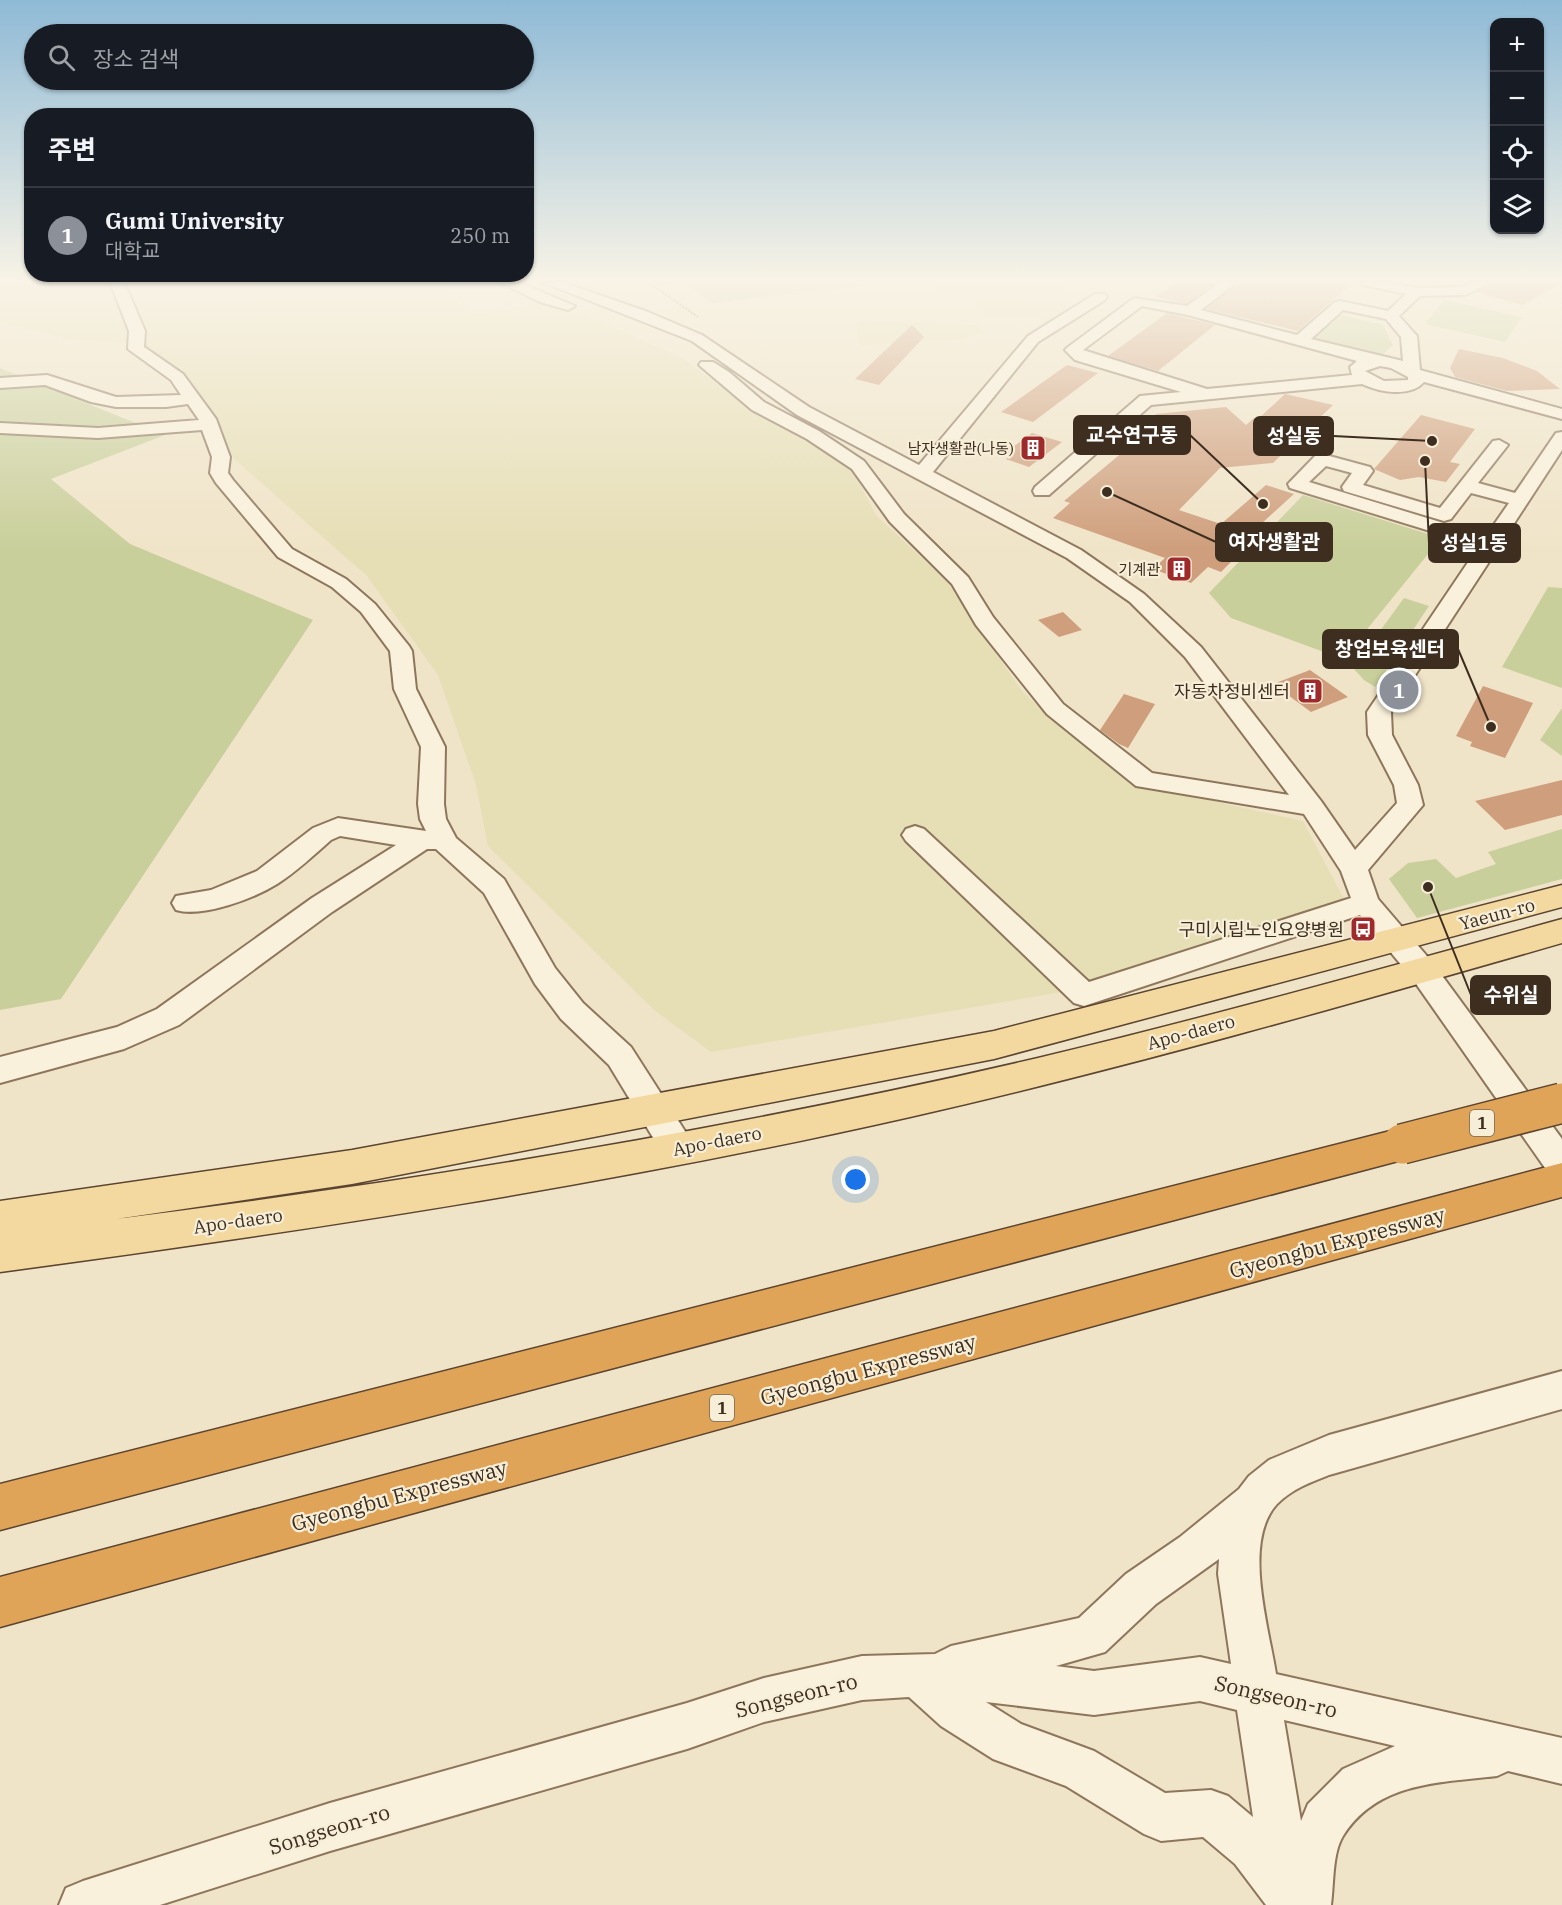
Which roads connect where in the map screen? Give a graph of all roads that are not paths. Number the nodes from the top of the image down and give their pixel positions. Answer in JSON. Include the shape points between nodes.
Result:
{"nodes":[{"id":1,"x":168,"y":371,"type":"edge"},
{"id":2,"x":716,"y":371,"type":"edge"},
{"id":3,"x":748,"y":371,"type":"edge"},
{"id":4,"x":1007,"y":371,"type":"edge"},
{"id":5,"x":1130,"y":371,"type":"edge"},
{"id":6,"x":1357,"y":371,"type":"edge"},
{"id":7,"x":1405,"y":371,"type":"edge"},
{"id":8,"x":1412,"y":371,"type":"edge"},
{"id":9,"x":1413,"y":377,"type":"junction"},
{"id":10,"x":1365,"y":379,"type":"junction"},
{"id":11,"x":0,"y":383,"type":"edge"},
{"id":12,"x":1206,"y":394,"type":"junction"},
{"id":13,"x":193,"y":398,"type":"junction"},
{"id":14,"x":1562,"y":414,"type":"edge"},
{"id":15,"x":209,"y":424,"type":"junction"},
{"id":16,"x":1562,"y":424,"type":"edge"},
{"id":17,"x":0,"y":428,"type":"edge"},
{"id":18,"x":1562,"y":437,"type":"edge"},
{"id":19,"x":1499,"y":445,"type":"dead end"},
{"id":20,"x":923,"y":472,"type":"junction"},
{"id":21,"x":1467,"y":486,"type":"junction"},
{"id":22,"x":1042,"y":491,"type":"dead end"},
{"id":23,"x":1521,"y":500,"type":"junction"},
{"id":24,"x":1492,"y":544,"type":"junction"},
{"id":25,"x":1312,"y":807,"type":"junction"},
{"id":26,"x":915,"y":835,"type":"dead end"},
{"id":27,"x":435,"y":842,"type":"junction"},
{"id":28,"x":1354,"y":869,"type":"junction"},
{"id":29,"x":1562,"y":897,"type":"edge"},
{"id":30,"x":186,"y":903,"type":"dead end"},
{"id":31,"x":1366,"y":903,"type":"junction"},
{"id":32,"x":1562,"y":931,"type":"edge"},
{"id":33,"x":1398,"y":940,"type":"junction"},
{"id":34,"x":1422,"y":970,"type":"junction"},
{"id":35,"x":0,"y":1070,"type":"edge"},
{"id":36,"x":1562,"y":1103,"type":"edge"},
{"id":37,"x":653,"y":1110,"type":"junction"},
{"id":38,"x":678,"y":1149,"type":"junction"},
{"id":39,"x":1562,"y":1165,"type":"edge"},
{"id":40,"x":1562,"y":1180,"type":"edge"},
{"id":41,"x":0,"y":1219,"type":"edge"},
{"id":42,"x":0,"y":1253,"type":"edge"},
{"id":43,"x":1562,"y":1390,"type":"edge"},
{"id":44,"x":1255,"y":1502,"type":"junction"},
{"id":45,"x":0,"y":1507,"type":"edge"},
{"id":46,"x":0,"y":1602,"type":"edge"},
{"id":47,"x":917,"y":1675,"type":"junction"},
{"id":48,"x":1256,"y":1691,"type":"junction"},
{"id":49,"x":1516,"y":1751,"type":"junction"},
{"id":50,"x":1562,"y":1761,"type":"edge"},
{"id":51,"x":83,"y":1905,"type":"edge"},
{"id":52,"x":1297,"y":1905,"type":"edge"},
{"id":53,"x":1307,"y":1905,"type":"edge"}],
"edges":[{"from":1,"to":13,"type":"street"},
{"from":2,"to":25,"type":"street","via":[[758,406],[858,465],[897,518],[961,581],[984,620],[1055,709],[1145,780]]},
{"from":3,"to":20,"type":"street","via":[[803,411]]},
{"from":4,"to":20,"type":"street"},
{"from":5,"to":12,"type":"street"},
{"from":6,"to":10,"type":"street"},
{"from":7,"to":9,"type":"street"},
{"from":8,"to":9,"type":"street"},
{"from":9,"to":10,"type":"street","via":[[1383,385]]},
{"from":9,"to":14,"type":"street"},
{"from":9,"to":16,"type":"street"},
{"from":10,"to":12,"type":"street"},
{"from":11,"to":13,"type":"street","via":[[47,380],[116,402]]},
{"from":12,"to":22,"type":"street","via":[[1146,400]]},
{"from":13,"to":15,"type":"street"},
{"from":15,"to":17,"type":"street","via":[[98,433]]},
{"from":15,"to":27,"type":"street","via":[[220,457],[219,473],[285,554],[339,583],[368,608],[401,651],[405,689],[434,747],[431,804]]},
{"from":18,"to":23,"type":"street"},
{"from":19,"to":21,"type":"street"},
{"from":20,"to":25,"type":"street","via":[[1074,554],[1137,598],[1193,652]]},
{"from":21,"to":23,"type":"street"},
{"from":21,"to":24,"type":"street","via":[[1444,515],[1351,487],[1364,471],[1322,459],[1297,484]]},
{"from":23,"to":24,"type":"street"},
{"from":24,"to":28,"type":"street","via":[[1379,712],[1380,735],[1406,785],[1410,805]]},
{"from":25,"to":28,"type":"street"},
{"from":26,"to":31,"type":"street","via":[[1084,995]]},
{"from":27,"to":30,"type":"street","via":[[338,827],[322,834],[267,878],[215,899]]},
{"from":27,"to":35,"type":"street","via":[[322,905],[168,1017],[124,1037]]},
{"from":27,"to":37,"type":"street","via":[[494,886],[544,976],[572,1011],[620,1056]]},
{"from":28,"to":31,"type":"street"},
{"from":29,"to":33,"type":"main road","name":"Yaeun-ro"},
{"from":31,"to":33,"type":"street"},
{"from":32,"to":34,"type":"main road","name":"Yaeun-ro"},
{"from":33,"to":34,"type":"street"},
{"from":33,"to":37,"type":"main road","name":"Apo-daero","via":[[994,1045]]},
{"from":34,"to":38,"type":"main road","name":"Apo-daero","via":[[1036,1073]]},
{"from":34,"to":39,"type":"street"},
{"from":36,"to":45,"type":"highway","number":"1","bridge":true},
{"from":37,"to":38,"type":"street"},
{"from":37,"to":41,"type":"main road","name":"Apo-daero","via":[[352,1167]]},
{"from":38,"to":42,"type":"main road","name":"Apo-daero","via":[[484,1185]]},
{"from":40,"to":46,"type":"highway","name":"Gyeongbu Expressway","number":"1"},
{"from":43,"to":44,"type":"street","via":[[1329,1455],[1283,1474]]},
{"from":44,"to":47,"type":"street","via":[[1195,1552],[1141,1589],[1090,1637]]},
{"from":44,"to":48,"type":"street","via":[[1240,1534],[1239,1574]]},
{"from":47,"to":48,"type":"street","name":"Songseon-ro","via":[[1014,1681],[1094,1693],[1200,1679]]},
{"from":47,"to":51,"type":"street","name":"Songseon-ro","via":[[862,1678],[764,1700],[687,1726],[330,1827]]},
{"from":47,"to":52,"type":"street","via":[[957,1710],[1009,1743],[1078,1767],[1161,1818],[1211,1813],[1252,1847]]},
{"from":48,"to":49,"type":"street","name":"Songseon-ro"},
{"from":48,"to":52,"type":"street","via":[[1274,1806]]},
{"from":49,"to":50,"type":"street","name":"Songseon-ro"},
{"from":49,"to":53,"type":"street","via":[[1407,1764],[1359,1785],[1325,1821],[1314,1850]]}]}
